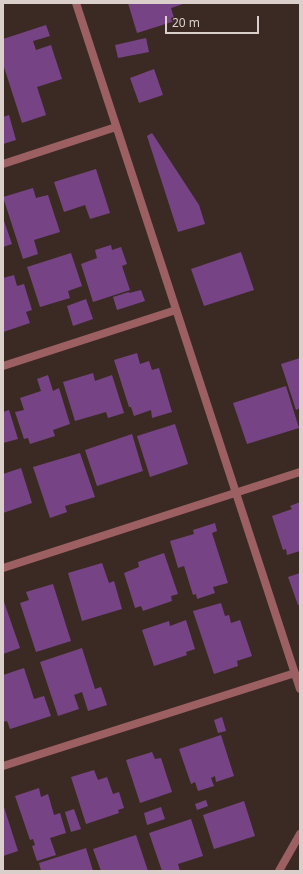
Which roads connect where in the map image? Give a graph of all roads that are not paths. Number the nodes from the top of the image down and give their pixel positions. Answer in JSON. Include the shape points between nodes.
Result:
{"nodes":[{"id":1,"x":76,"y":3,"type":"edge"},
{"id":2,"x":116,"y":127,"type":"junction"},
{"id":3,"x":3,"y":164,"type":"edge"},
{"id":4,"x":176,"y":310,"type":"junction"},
{"id":5,"x":3,"y":366,"type":"edge"},
{"id":6,"x":300,"y":472,"type":"edge"},
{"id":7,"x":236,"y":493,"type":"junction"},
{"id":8,"x":3,"y":568,"type":"edge"},
{"id":9,"x":295,"y":673,"type":"junction"},
{"id":10,"x":300,"y":688,"type":"edge"},
{"id":11,"x":3,"y":766,"type":"edge"},
{"id":12,"x":300,"y":834,"type":"edge"},
{"id":13,"x":279,"y":871,"type":"edge"}],
"edges":[{"from":1,"to":2,"type":"street"},
{"from":2,"to":3,"type":"street"},
{"from":2,"to":4,"type":"street"},
{"from":4,"to":5,"type":"street"},
{"from":4,"to":7,"type":"street"},
{"from":6,"to":7,"type":"street"},
{"from":7,"to":8,"type":"street"},
{"from":7,"to":9,"type":"street"},
{"from":9,"to":10,"type":"street"},
{"from":9,"to":11,"type":"street"},
{"from":12,"to":13,"type":"street"}]}
